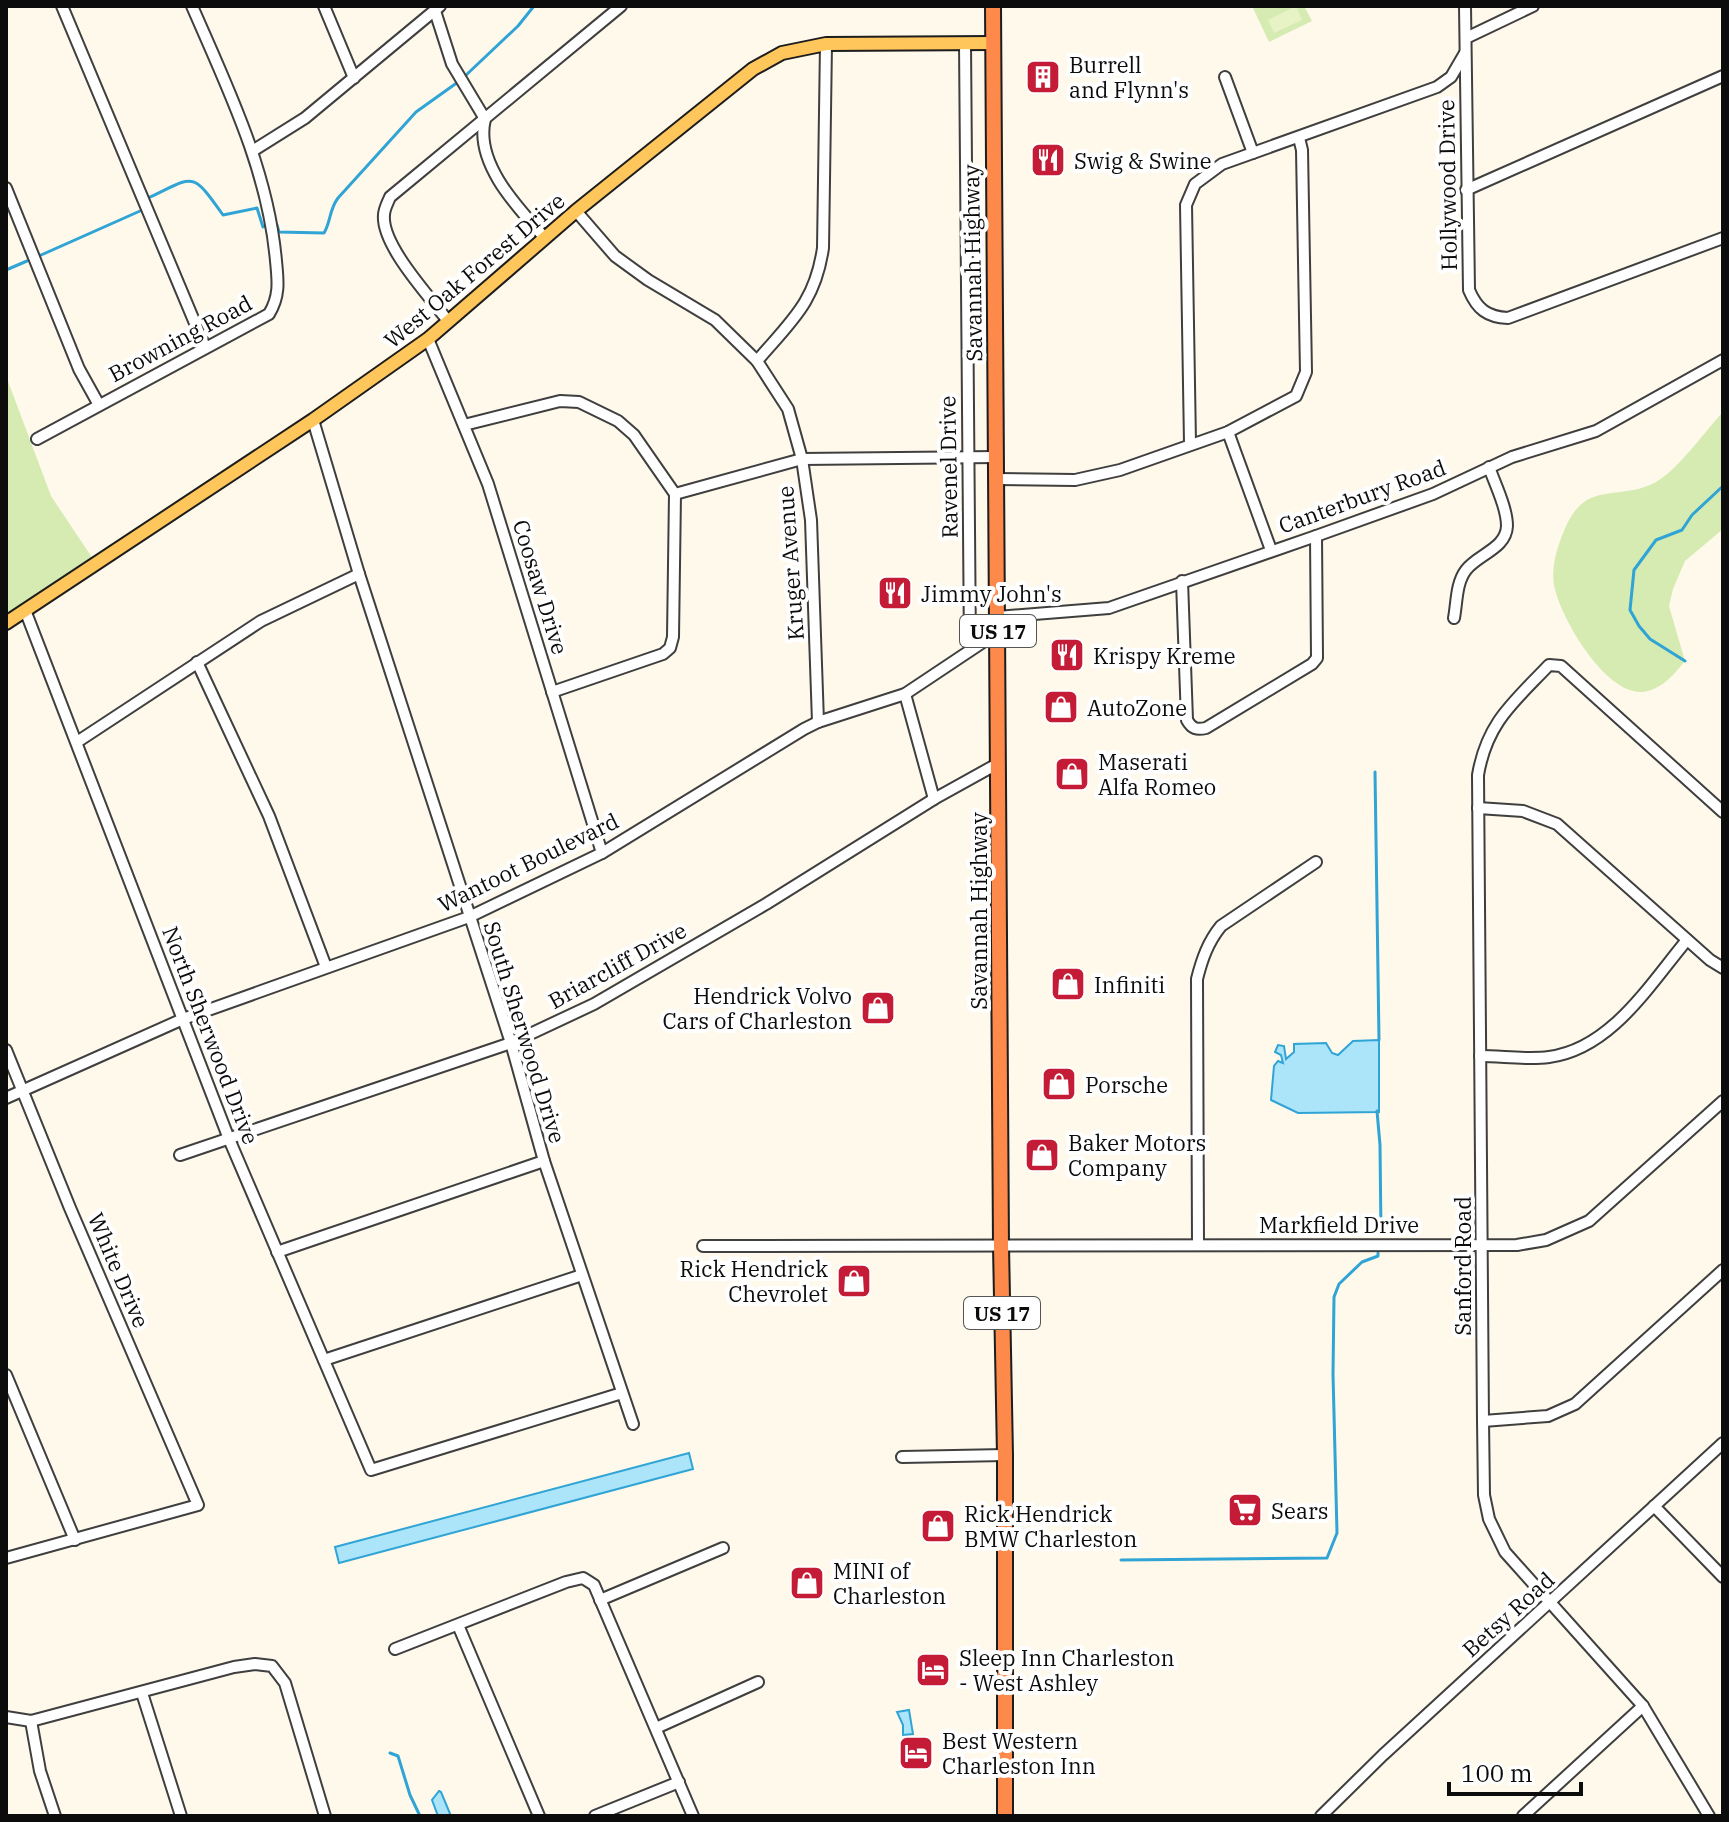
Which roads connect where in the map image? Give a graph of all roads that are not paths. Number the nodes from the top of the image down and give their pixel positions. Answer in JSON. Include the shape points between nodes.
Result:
{"nodes":[{"id":1,"x":62,"y":6,"type":"edge"},
{"id":2,"x":192,"y":6,"type":"edge"},
{"id":3,"x":324,"y":6,"type":"edge"},
{"id":4,"x":621,"y":6,"type":"edge"},
{"id":5,"x":993,"y":6,"type":"edge"},
{"id":6,"x":1465,"y":6,"type":"edge"},
{"id":7,"x":1533,"y":6,"type":"edge"},
{"id":8,"x":438,"y":8,"type":"edge"},
{"id":9,"x":1466,"y":38,"type":"junction"},
{"id":10,"x":965,"y":43,"type":"junction"},
{"id":11,"x":993,"y":43,"type":"junction"},
{"id":12,"x":826,"y":44,"type":"junction"},
{"id":13,"x":1465,"y":53,"type":"junction"},
{"id":14,"x":1723,"y":76,"type":"edge"},
{"id":15,"x":1225,"y":77,"type":"dead end"},
{"id":16,"x":354,"y":78,"type":"junction"},
{"id":17,"x":485,"y":119,"type":"junction"},
{"id":18,"x":1299,"y":138,"type":"junction"},
{"id":19,"x":254,"y":150,"type":"junction"},
{"id":20,"x":1253,"y":153,"type":"junction"},
{"id":21,"x":6,"y":188,"type":"edge"},
{"id":22,"x":1466,"y":190,"type":"junction"},
{"id":23,"x":576,"y":211,"type":"junction"},
{"id":24,"x":545,"y":238,"type":"junction"},
{"id":25,"x":1723,"y":239,"type":"edge"},
{"id":26,"x":448,"y":321,"type":"junction"},
{"id":27,"x":428,"y":339,"type":"junction"},
{"id":28,"x":205,"y":347,"type":"junction"},
{"id":29,"x":1723,"y":360,"type":"edge"},
{"id":30,"x":757,"y":361,"type":"junction"},
{"id":31,"x":99,"y":405,"type":"junction"},
{"id":32,"x":313,"y":420,"type":"junction"},
{"id":33,"x":464,"y":425,"type":"junction"},
{"id":34,"x":1228,"y":432,"type":"junction"},
{"id":35,"x":37,"y":439,"type":"dead end"},
{"id":36,"x":1190,"y":443,"type":"junction"},
{"id":37,"x":996,"y":457,"type":"junction"},
{"id":38,"x":967,"y":458,"type":"junction"},
{"id":39,"x":802,"y":459,"type":"junction"},
{"id":40,"x":1489,"y":467,"type":"junction"},
{"id":41,"x":996,"y":479,"type":"junction"},
{"id":42,"x":675,"y":494,"type":"junction"},
{"id":43,"x":1316,"y":536,"type":"junction"},
{"id":44,"x":1271,"y":550,"type":"junction"},
{"id":45,"x":359,"y":574,"type":"junction"},
{"id":46,"x":1182,"y":581,"type":"junction"},
{"id":47,"x":25,"y":610,"type":"junction"},
{"id":48,"x":1454,"y":618,"type":"dead end"},
{"id":49,"x":6,"y":623,"type":"edge"},
{"id":50,"x":997,"y":625,"type":"junction"},
{"id":51,"x":970,"y":650,"type":"junction"},
{"id":52,"x":197,"y":662,"type":"junction"},
{"id":53,"x":552,"y":692,"type":"junction"},
{"id":54,"x":905,"y":694,"type":"junction"},
{"id":55,"x":818,"y":722,"type":"junction"},
{"id":56,"x":77,"y":742,"type":"junction"},
{"id":57,"x":999,"y":763,"type":"junction"},
{"id":58,"x":934,"y":799,"type":"junction"},
{"id":59,"x":1478,"y":808,"type":"junction"},
{"id":60,"x":1723,"y":812,"type":"edge"},
{"id":61,"x":602,"y":853,"type":"junction"},
{"id":62,"x":1316,"y":862,"type":"dead end"},
{"id":63,"x":469,"y":917,"type":"junction"},
{"id":64,"x":1687,"y":940,"type":"junction"},
{"id":65,"x":326,"y":967,"type":"junction"},
{"id":66,"x":1723,"y":968,"type":"edge"},
{"id":67,"x":183,"y":1019,"type":"junction"},
{"id":68,"x":511,"y":1043,"type":"junction"},
{"id":69,"x":6,"y":1050,"type":"edge"},
{"id":70,"x":1480,"y":1056,"type":"junction"},
{"id":71,"x":23,"y":1090,"type":"junction"},
{"id":72,"x":6,"y":1098,"type":"edge"},
{"id":73,"x":1723,"y":1101,"type":"edge"},
{"id":74,"x":229,"y":1139,"type":"junction"},
{"id":75,"x":180,"y":1155,"type":"dead end"},
{"id":76,"x":544,"y":1161,"type":"junction"},
{"id":77,"x":1198,"y":1244,"type":"junction"},
{"id":78,"x":1482,"y":1245,"type":"junction"},
{"id":79,"x":703,"y":1246,"type":"dead end"},
{"id":80,"x":1001,"y":1246,"type":"junction"},
{"id":81,"x":277,"y":1252,"type":"junction"},
{"id":82,"x":1723,"y":1270,"type":"edge"},
{"id":83,"x":582,"y":1275,"type":"junction"},
{"id":84,"x":324,"y":1360,"type":"junction"},
{"id":85,"x":6,"y":1375,"type":"edge"},
{"id":86,"x":622,"y":1393,"type":"junction"},
{"id":87,"x":1483,"y":1421,"type":"junction"},
{"id":88,"x":633,"y":1424,"type":"dead end"},
{"id":89,"x":1723,"y":1443,"type":"edge"},
{"id":90,"x":1005,"y":1455,"type":"junction"},
{"id":91,"x":902,"y":1457,"type":"dead end"},
{"id":92,"x":1654,"y":1506,"type":"junction"},
{"id":93,"x":75,"y":1540,"type":"junction"},
{"id":94,"x":723,"y":1548,"type":"dead end"},
{"id":95,"x":6,"y":1558,"type":"edge"},
{"id":96,"x":1723,"y":1577,"type":"edge"},
{"id":97,"x":600,"y":1600,"type":"junction"},
{"id":98,"x":1549,"y":1604,"type":"junction"},
{"id":99,"x":458,"y":1625,"type":"junction"},
{"id":100,"x":395,"y":1649,"type":"dead end"},
{"id":101,"x":758,"y":1682,"type":"dead end"},
{"id":102,"x":142,"y":1693,"type":"junction"},
{"id":103,"x":1643,"y":1706,"type":"junction"},
{"id":104,"x":6,"y":1717,"type":"edge"},
{"id":105,"x":31,"y":1721,"type":"junction"},
{"id":106,"x":656,"y":1728,"type":"junction"},
{"id":107,"x":679,"y":1782,"type":"junction"},
{"id":108,"x":55,"y":1816,"type":"edge"},
{"id":109,"x":181,"y":1816,"type":"edge"},
{"id":110,"x":325,"y":1816,"type":"edge"},
{"id":111,"x":539,"y":1816,"type":"edge"},
{"id":112,"x":595,"y":1816,"type":"edge"},
{"id":113,"x":693,"y":1816,"type":"edge"},
{"id":114,"x":1005,"y":1816,"type":"edge"},
{"id":115,"x":1321,"y":1816,"type":"edge"},
{"id":116,"x":1523,"y":1816,"type":"edge"},
{"id":117,"x":1709,"y":1816,"type":"edge"}],
"edges":[{"from":1,"to":28,"type":"street"},
{"from":2,"to":19,"type":"street","name":"Browning Road"},
{"from":3,"to":16,"type":"street"},
{"from":4,"to":17,"type":"street"},
{"from":5,"to":11,"type":"highway","name":"Savannah Highway","number":"US 17"},
{"from":6,"to":9,"type":"street","name":"Hollywood Drive"},
{"from":7,"to":9,"type":"street"},
{"from":8,"to":16,"type":"street"},
{"from":8,"to":17,"type":"street","via":[[452,64]]},
{"from":9,"to":13,"type":"street","name":"Hollywood Drive"},
{"from":10,"to":11,"type":"main road","name":"West Oak Forest Drive"},
{"from":10,"to":12,"type":"main road","name":"West Oak Forest Drive"},
{"from":10,"to":38,"type":"street","name":"Ravenel Drive"},
{"from":11,"to":37,"type":"highway","name":"Savannah Highway","number":"US 17"},
{"from":12,"to":23,"type":"main road","name":"West Oak Forest Drive","via":[[782,53],[753,69]]},
{"from":12,"to":30,"type":"street","via":[[819,274],[809,299]]},
{"from":13,"to":18,"type":"street","via":[[1451,77],[1437,87]]},
{"from":13,"to":22,"type":"street","name":"Hollywood Drive"},
{"from":14,"to":22,"type":"street"},
{"from":15,"to":20,"type":"street"},
{"from":16,"to":19,"type":"street"},
{"from":17,"to":24,"type":"street","via":[[481,132],[503,191]]},
{"from":17,"to":26,"type":"street","via":[[390,197],[384,215],[388,236]]},
{"from":18,"to":20,"type":"street"},
{"from":18,"to":34,"type":"street","via":[[1306,372],[1296,396]]},
{"from":19,"to":28,"type":"street","name":"Browning Road","via":[[273,228],[279,293],[269,314]]},
{"from":20,"to":36,"type":"street","via":[[1210,171],[1195,184],[1186,205]]},
{"from":21,"to":31,"type":"street","via":[[79,369]]},
{"from":22,"to":25,"type":"street","name":"Hollywood Drive","via":[[1469,290],[1479,308],[1499,318]]},
{"from":23,"to":24,"type":"main road","name":"West Oak Forest Drive"},
{"from":23,"to":30,"type":"street","name":"Kruger Avenue","via":[[615,256],[715,320]]},
{"from":24,"to":26,"type":"main road","name":"West Oak Forest Drive"},
{"from":26,"to":27,"type":"main road","name":"West Oak Forest Drive"},
{"from":27,"to":32,"type":"main road","name":"West Oak Forest Drive"},
{"from":27,"to":33,"type":"street","name":"Coosaw Drive"},
{"from":28,"to":31,"type":"street","name":"Browning Road"},
{"from":29,"to":40,"type":"street","name":"Canterbury Road","via":[[1596,431]]},
{"from":30,"to":39,"type":"street","name":"Kruger Avenue","via":[[788,409]]},
{"from":31,"to":35,"type":"street","name":"Browning Road"},
{"from":32,"to":45,"type":"street","name":"South Sherwood Drive"},
{"from":32,"to":47,"type":"main road","name":"West Oak Forest Drive"},
{"from":33,"to":42,"type":"street","via":[[560,401],[579,402],[634,435]]},
{"from":33,"to":53,"type":"street","name":"Coosaw Drive","via":[[488,484]]},
{"from":34,"to":36,"type":"street"},
{"from":34,"to":44,"type":"street"},
{"from":36,"to":41,"type":"street","via":[[1097,476]]},
{"from":37,"to":38,"type":"street"},
{"from":37,"to":41,"type":"highway","name":"Savannah Highway","number":"US 17"},
{"from":38,"to":39,"type":"street"},
{"from":38,"to":51,"type":"street","name":"Ravenel Drive"},
{"from":39,"to":42,"type":"street"},
{"from":39,"to":55,"type":"street","name":"Kruger Avenue","via":[[811,520]]},
{"from":40,"to":43,"type":"street","name":"Canterbury Road","via":[[1433,494]]},
{"from":40,"to":48,"type":"street","via":[[1507,529],[1496,548],[1466,570]]},
{"from":41,"to":50,"type":"highway","name":"Savannah Highway","number":"US 17"},
{"from":42,"to":53,"type":"street","via":[[670,648]]},
{"from":43,"to":44,"type":"street","name":"Canterbury Road"},
{"from":43,"to":46,"type":"street","via":[[1317,658],[1200,730],[1187,720]]},
{"from":44,"to":46,"type":"street","name":"Canterbury Road"},
{"from":45,"to":52,"type":"street","via":[[261,621]]},
{"from":45,"to":63,"type":"street","name":"South Sherwood Drive"},
{"from":46,"to":50,"type":"street","name":"Canterbury Road","via":[[1109,608]]},
{"from":47,"to":49,"type":"main road","name":"West Oak Forest Drive"},
{"from":47,"to":56,"type":"street","name":"North Sherwood Drive"},
{"from":50,"to":51,"type":"street","name":"Wantoot Boulevard"},
{"from":50,"to":57,"type":"highway","name":"Savannah Highway","number":"US 17"},
{"from":51,"to":54,"type":"street","name":"Wantoot Boulevard"},
{"from":52,"to":56,"type":"street"},
{"from":52,"to":65,"type":"street","via":[[269,816]]},
{"from":53,"to":61,"type":"street","name":"Coosaw Drive"},
{"from":54,"to":55,"type":"street","name":"Wantoot Boulevard"},
{"from":54,"to":58,"type":"street"},
{"from":55,"to":61,"type":"street","name":"Wantoot Boulevard"},
{"from":56,"to":67,"type":"street","name":"North Sherwood Drive"},
{"from":57,"to":58,"type":"street","name":"Briarcliff Drive"},
{"from":57,"to":80,"type":"highway","name":"Savannah Highway","number":"US 17"},
{"from":58,"to":68,"type":"street","name":"Briarcliff Drive","via":[[607,996]]},
{"from":59,"to":60,"type":"street","name":"Sanford Road","via":[[1486,740],[1549,665],[1561,666]]},
{"from":59,"to":64,"type":"street","via":[[1523,811],[1557,824]]},
{"from":59,"to":70,"type":"street","name":"Sanford Road"},
{"from":61,"to":63,"type":"street","name":"Wantoot Boulevard"},
{"from":62,"to":77,"type":"street","via":[[1221,926],[1202,959],[1197,979]]},
{"from":63,"to":65,"type":"street","name":"Wantoot Boulevard"},
{"from":63,"to":68,"type":"street","name":"South Sherwood Drive"},
{"from":64,"to":66,"type":"street"},
{"from":64,"to":70,"type":"street","via":[[1631,1007],[1591,1041],[1549,1057]]},
{"from":65,"to":67,"type":"street","name":"Wantoot Boulevard"},
{"from":67,"to":71,"type":"street","name":"Wantoot Boulevard"},
{"from":67,"to":74,"type":"street","name":"North Sherwood Drive"},
{"from":68,"to":74,"type":"street","name":"Briarcliff Drive"},
{"from":68,"to":76,"type":"street","name":"South Sherwood Drive"},
{"from":69,"to":71,"type":"street","name":"White Drive"},
{"from":70,"to":78,"type":"street","name":"Sanford Road"},
{"from":71,"to":72,"type":"street","name":"Wantoot Boulevard"},
{"from":71,"to":93,"type":"street","name":"White Drive","via":[[198,1505]]},
{"from":73,"to":78,"type":"street","name":"Markfield Drive","via":[[1589,1221],[1546,1240]]},
{"from":74,"to":75,"type":"street","name":"Briarcliff Drive"},
{"from":74,"to":81,"type":"street","name":"North Sherwood Drive"},
{"from":76,"to":81,"type":"street"},
{"from":76,"to":83,"type":"street","name":"South Sherwood Drive"},
{"from":77,"to":78,"type":"street","name":"Markfield Drive"},
{"from":77,"to":80,"type":"street","name":"Markfield Drive"},
{"from":78,"to":87,"type":"street","name":"Sanford Road"},
{"from":79,"to":80,"type":"street","name":"Markfield Drive"},
{"from":80,"to":90,"type":"highway","name":"Savannah Highway","number":"US 17"},
{"from":81,"to":84,"type":"street","name":"North Sherwood Drive"},
{"from":82,"to":87,"type":"street","via":[[1575,1404],[1548,1416]]},
{"from":83,"to":84,"type":"street"},
{"from":83,"to":86,"type":"street","name":"South Sherwood Drive"},
{"from":84,"to":86,"type":"street","name":"North Sherwood Drive","via":[[371,1470]]},
{"from":85,"to":93,"type":"street"},
{"from":86,"to":88,"type":"street","name":"South Sherwood Drive"},
{"from":87,"to":98,"type":"street","name":"Sanford Road","via":[[1489,1519],[1505,1552]]},
{"from":89,"to":92,"type":"street","name":"Betsy Road"},
{"from":90,"to":91,"type":"street"},
{"from":90,"to":114,"type":"highway","name":"Savannah Highway","number":"US 17"},
{"from":92,"to":96,"type":"street"},
{"from":92,"to":98,"type":"street","name":"Betsy Road"},
{"from":93,"to":95,"type":"street"},
{"from":94,"to":97,"type":"street"},
{"from":97,"to":99,"type":"street","via":[[594,1585],[583,1578]]},
{"from":97,"to":106,"type":"street"},
{"from":98,"to":103,"type":"street","name":"Sanford Road"},
{"from":98,"to":115,"type":"street","name":"Betsy Road"},
{"from":99,"to":100,"type":"street"},
{"from":99,"to":111,"type":"street"},
{"from":101,"to":106,"type":"street"},
{"from":102,"to":105,"type":"street"},
{"from":102,"to":109,"type":"street"},
{"from":102,"to":110,"type":"street","via":[[234,1667],[272,1666],[285,1683]]},
{"from":103,"to":116,"type":"street"},
{"from":103,"to":117,"type":"street","name":"Sanford Road"},
{"from":104,"to":105,"type":"street"},
{"from":105,"to":108,"type":"street"},
{"from":106,"to":107,"type":"street"},
{"from":107,"to":112,"type":"street"},
{"from":107,"to":113,"type":"street"}]}
